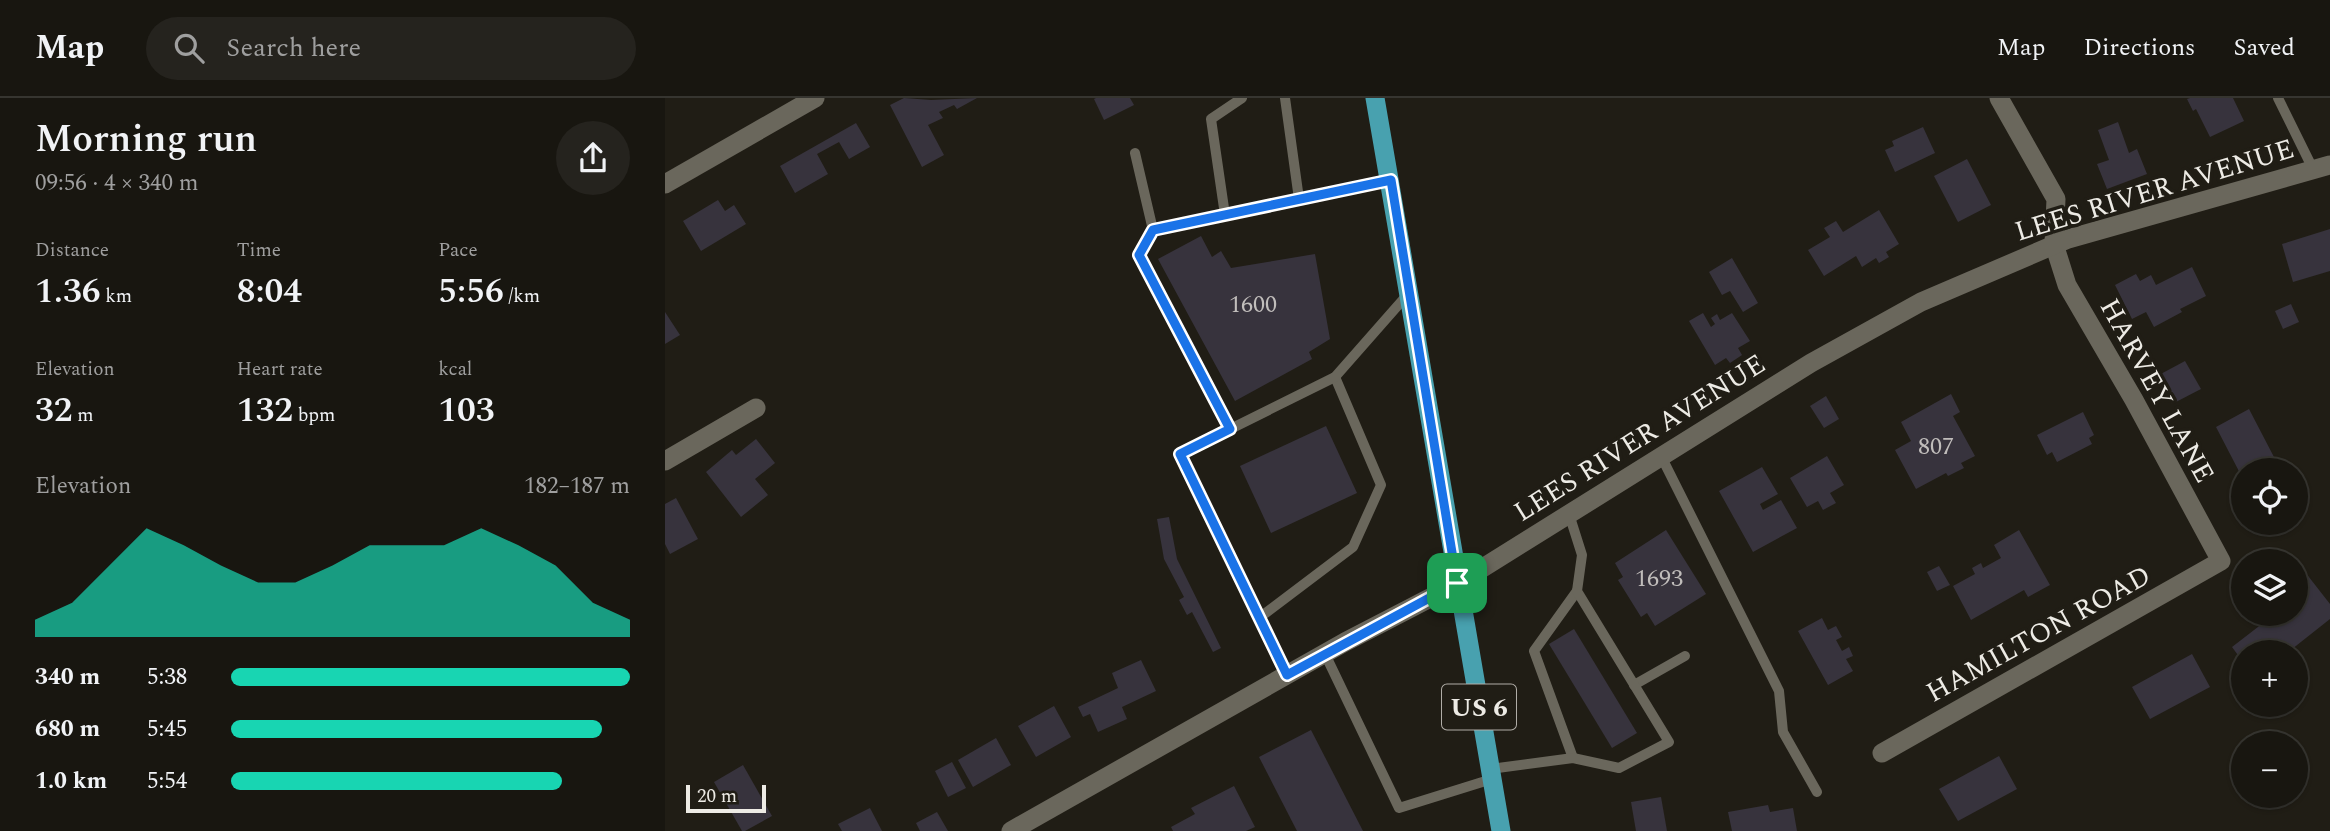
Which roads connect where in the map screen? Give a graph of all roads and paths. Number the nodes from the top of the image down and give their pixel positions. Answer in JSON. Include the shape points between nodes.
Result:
{"nodes":[{"id":1,"x":815,"y":98,"type":"edge"},
{"id":2,"x":1242,"y":98,"type":"edge"},
{"id":3,"x":1285,"y":98,"type":"edge"},
{"id":4,"x":1375,"y":98,"type":"edge"},
{"id":5,"x":1999,"y":98,"type":"edge"},
{"id":6,"x":2277,"y":98,"type":"edge"},
{"id":7,"x":1135,"y":153,"type":"dead end"},
{"id":8,"x":2321,"y":167,"type":"edge"},
{"id":9,"x":1391,"y":180,"type":"junction"},
{"id":10,"x":665,"y":184,"type":"edge"},
{"id":11,"x":1300,"y":199,"type":"junction"},
{"id":12,"x":1225,"y":215,"type":"junction"},
{"id":13,"x":1153,"y":230,"type":"junction"},
{"id":14,"x":2054,"y":244,"type":"junction"},
{"id":15,"x":1409,"y":292,"type":"junction"},
{"id":16,"x":1335,"y":377,"type":"junction"},
{"id":17,"x":756,"y":408,"type":"dead end"},
{"id":18,"x":1230,"y":429,"type":"junction"},
{"id":19,"x":1661,"y":456,"type":"junction"},
{"id":20,"x":665,"y":461,"type":"edge"},
{"id":21,"x":1569,"y":514,"type":"junction"},
{"id":22,"x":2221,"y":561,"type":"joint"},
{"id":23,"x":1457,"y":583,"type":"junction"},
{"id":24,"x":1577,"y":592,"type":"junction"},
{"id":25,"x":1259,"y":618,"type":"junction"},
{"id":26,"x":1325,"y":654,"type":"junction"},
{"id":27,"x":1685,"y":656,"type":"dead end"},
{"id":28,"x":1287,"y":675,"type":"junction"},
{"id":29,"x":1634,"y":685,"type":"junction"},
{"id":30,"x":1882,"y":752,"type":"dead end"},
{"id":31,"x":1573,"y":758,"type":"junction"},
{"id":32,"x":1491,"y":774,"type":"junction"},
{"id":33,"x":1817,"y":792,"type":"dead end"},
{"id":34,"x":1011,"y":831,"type":"edge"},
{"id":35,"x":1500,"y":831,"type":"edge"}],
"edges":[{"from":1,"to":10,"type":"main road"},
{"from":2,"to":12,"type":"lane","via":[[1211,118]]},
{"from":3,"to":11,"type":"lane"},
{"from":4,"to":9,"type":"main road","number":"US 6"},
{"from":5,"to":14,"type":"main road","via":[[2056,199]]},
{"from":6,"to":8,"type":"lane"},
{"from":7,"to":13,"type":"lane"},
{"from":8,"to":14,"type":"main road","name":"LEES RIVER AVENUE"},
{"from":9,"to":11,"type":"lane"},
{"from":9,"to":15,"type":"main road","number":"US 6"},
{"from":11,"to":12,"type":"lane"},
{"from":12,"to":13,"type":"lane"},
{"from":13,"to":18,"type":"lane","via":[[1139,255]]},
{"from":14,"to":19,"type":"main road","name":"LEES RIVER AVENUE","via":[[1921,302],[1811,363]]},
{"from":14,"to":22,"type":"main road","name":"HARVEY LANE","via":[[2067,285]]},
{"from":15,"to":16,"type":"lane"},
{"from":15,"to":23,"type":"main road","number":"US 6"},
{"from":16,"to":18,"type":"lane"},
{"from":16,"to":25,"type":"lane","via":[[1381,485],[1353,547]]},
{"from":17,"to":20,"type":"main road"},
{"from":18,"to":25,"type":"lane","via":[[1180,454]]},
{"from":19,"to":21,"type":"main road","name":"LEES RIVER AVENUE"},
{"from":19,"to":33,"type":"lane","via":[[1779,691],[1783,732]]},
{"from":21,"to":23,"type":"main road","name":"LEES RIVER AVENUE"},
{"from":21,"to":24,"type":"lane","via":[[1582,555]]},
{"from":22,"to":30,"type":"main road","name":"HAMILTON ROAD"},
{"from":23,"to":26,"type":"main road","name":"LEES RIVER AVENUE"},
{"from":23,"to":32,"type":"main road","number":"US 6"},
{"from":24,"to":29,"type":"lane"},
{"from":24,"to":31,"type":"lane","via":[[1534,651]]},
{"from":25,"to":28,"type":"lane"},
{"from":26,"to":28,"type":"main road","name":"LEES RIVER AVENUE"},
{"from":26,"to":32,"type":"lane","via":[[1399,808]]},
{"from":27,"to":29,"type":"lane"},
{"from":28,"to":34,"type":"main road","name":"LEES RIVER AVENUE"},
{"from":29,"to":31,"type":"lane","via":[[1669,742],[1619,768]]},
{"from":31,"to":32,"type":"lane"},
{"from":32,"to":35,"type":"main road","number":"US 6"}]}
